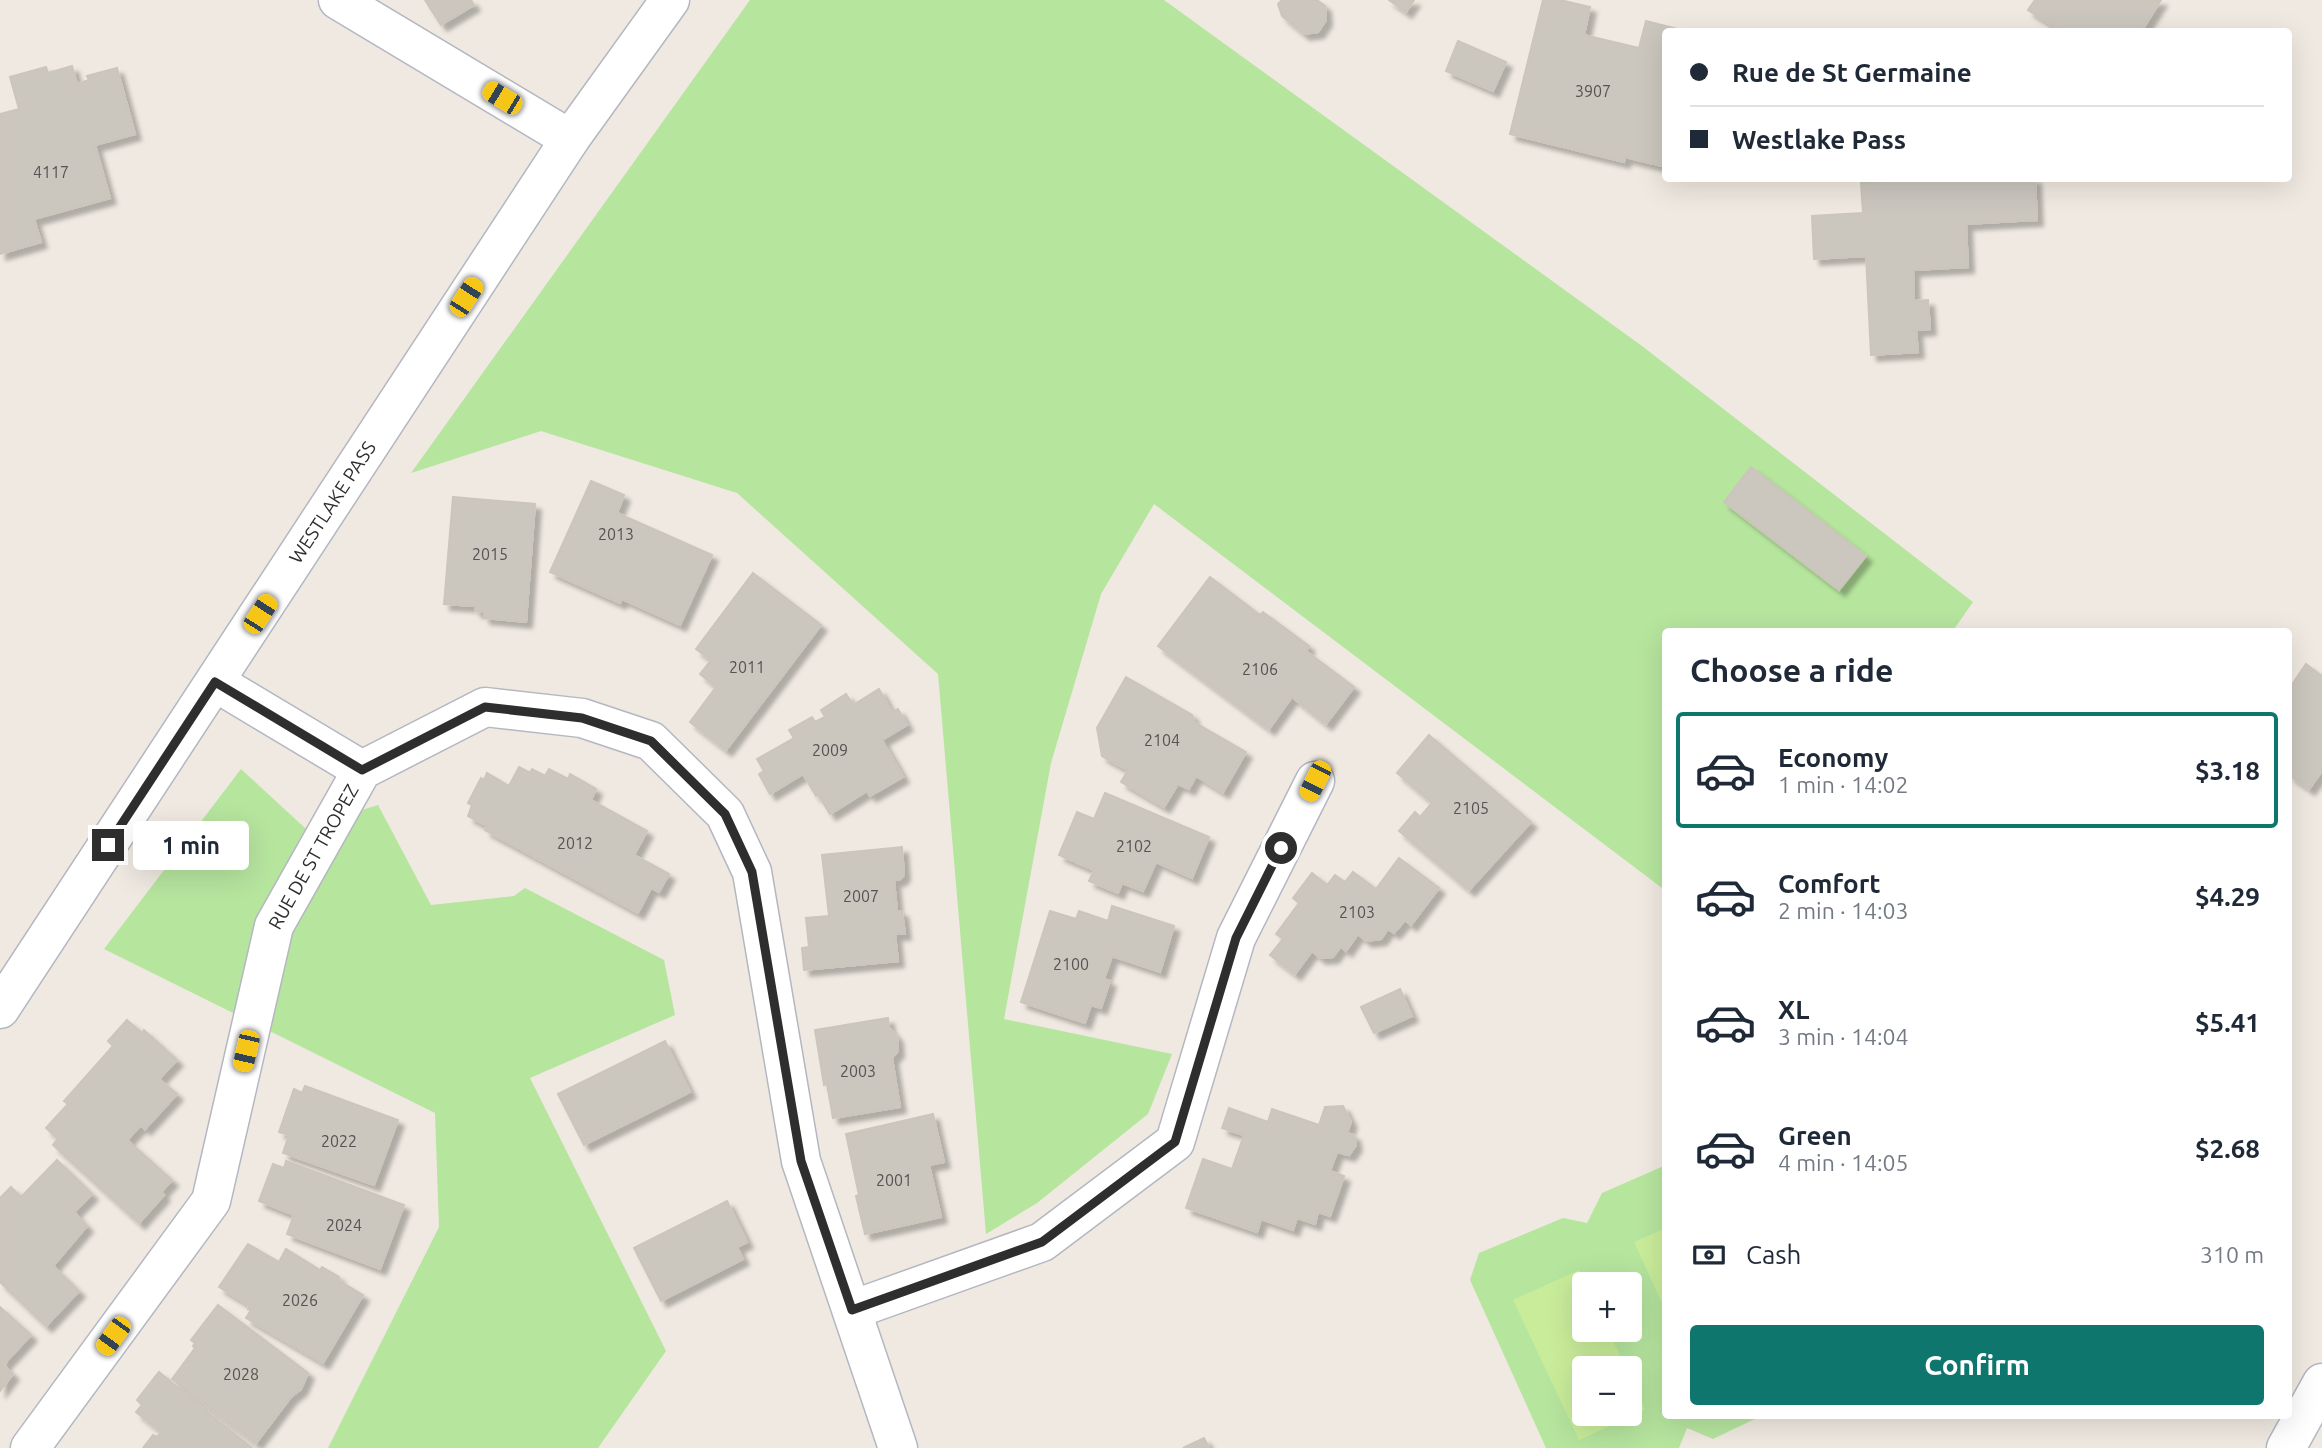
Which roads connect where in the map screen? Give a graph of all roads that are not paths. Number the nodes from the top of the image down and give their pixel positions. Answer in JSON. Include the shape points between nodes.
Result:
{"nodes":[{"id":1,"x":338,"y":0,"type":"edge"},
{"id":2,"x":670,"y":0,"type":"edge"},
{"id":3,"x":570,"y":139,"type":"junction"},
{"id":4,"x":215,"y":682,"type":"junction"},
{"id":5,"x":362,"y":770,"type":"junction"},
{"id":6,"x":1315,"y":781,"type":"dead end"},
{"id":7,"x":0,"y":1009,"type":"edge"},
{"id":8,"x":852,"y":1310,"type":"junction"},
{"id":9,"x":2322,"y":1383,"type":"edge"},
{"id":10,"x":2299,"y":1443,"type":"edge"},
{"id":11,"x":30,"y":1448,"type":"edge"},
{"id":12,"x":898,"y":1448,"type":"edge"}],
"edges":[{"from":1,"to":3,"type":"street"},
{"from":2,"to":3,"type":"street","name":"WESTLAKE PASS"},
{"from":3,"to":4,"type":"street","name":"WESTLAKE PASS"},
{"from":4,"to":5,"type":"street"},
{"from":4,"to":7,"type":"street","name":"WESTLAKE PASS"},
{"from":5,"to":8,"type":"street","name":"RUE DE ST TROPEZ","via":[[485,707],[582,718],[651,741],[725,814],[752,872],[801,1161]]},
{"from":5,"to":11,"type":"street","name":"RUE DE ST TROPEZ","via":[[274,926],[211,1201]]},
{"from":6,"to":8,"type":"street","via":[[1236,938],[1175,1142],[1042,1242]]},
{"from":8,"to":12,"type":"street","name":"RUE DE ST TROPEZ"},
{"from":9,"to":10,"type":"street"}]}
